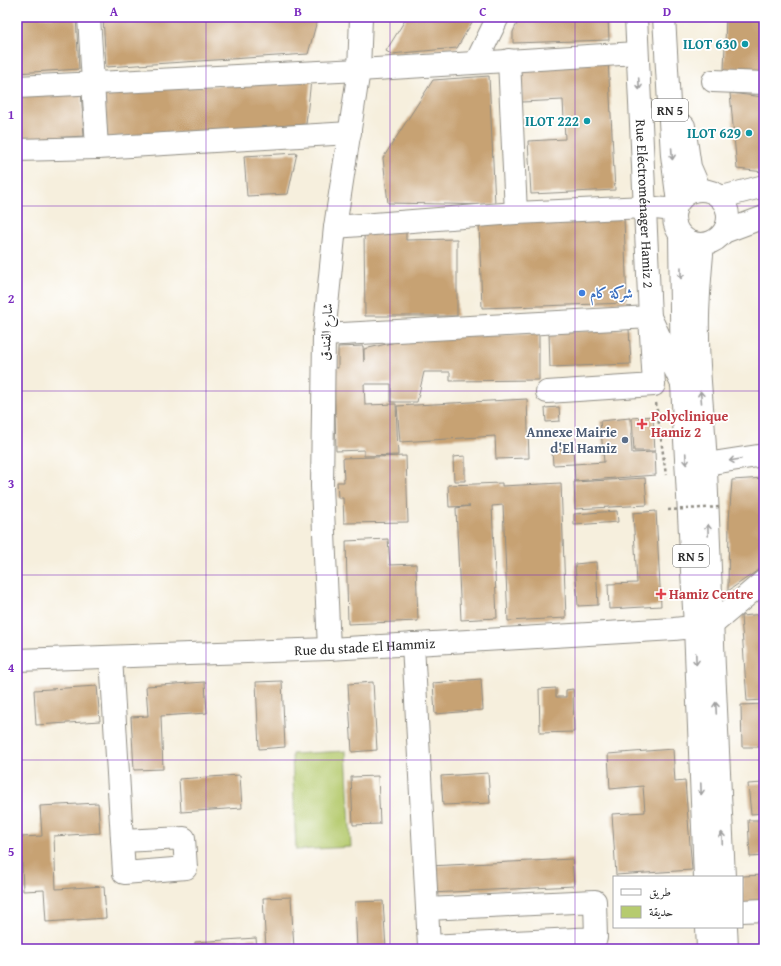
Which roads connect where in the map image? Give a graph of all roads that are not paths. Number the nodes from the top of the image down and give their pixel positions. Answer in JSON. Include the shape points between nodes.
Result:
{"nodes":[{"id":1,"x":90,"y":17,"type":"edge"},
{"id":2,"x":361,"y":17,"type":"edge"},
{"id":3,"x":498,"y":17,"type":"edge"},
{"id":4,"x":636,"y":17,"type":"edge"},
{"id":5,"x":664,"y":17,"type":"edge"},
{"id":6,"x":679,"y":17,"type":"edge"},
{"id":7,"x":637,"y":53,"type":"junction"},
{"id":8,"x":509,"y":60,"type":"junction"},
{"id":9,"x":476,"y":62,"type":"junction"},
{"id":10,"x":359,"y":70,"type":"junction"},
{"id":11,"x":713,"y":81,"type":"dead end"},
{"id":12,"x":93,"y":83,"type":"junction"},
{"id":13,"x":764,"y":83,"type":"edge"},
{"id":14,"x":17,"y":87,"type":"edge"},
{"id":15,"x":350,"y":133,"type":"junction"},
{"id":16,"x":97,"y":148,"type":"junction"},
{"id":17,"x":17,"y":150,"type":"edge"},
{"id":18,"x":764,"y":186,"type":"edge"},
{"id":19,"x":715,"y":194,"type":"junction"},
{"id":20,"x":645,"y":207,"type":"junction"},
{"id":21,"x":677,"y":207,"type":"junction"},
{"id":22,"x":516,"y":213,"type":"junction"},
{"id":23,"x":764,"y":218,"type":"edge"},
{"id":24,"x":336,"y":227,"type":"junction"},
{"id":25,"x":734,"y":228,"type":"junction"},
{"id":26,"x":680,"y":234,"type":"junction"},
{"id":27,"x":703,"y":244,"type":"junction"},
{"id":28,"x":701,"y":273,"type":"junction"},
{"id":29,"x":650,"y":317,"type":"junction"},
{"id":30,"x":324,"y":335,"type":"junction"},
{"id":31,"x":682,"y":384,"type":"junction"},
{"id":32,"x":547,"y":392,"type":"dead end"},
{"id":33,"x":764,"y":455,"type":"edge"},
{"id":34,"x":706,"y":464,"type":"junction"},
{"id":35,"x":764,"y":581,"type":"edge"},
{"id":36,"x":703,"y":626,"type":"junction"},
{"id":37,"x":413,"y":644,"type":"junction"},
{"id":38,"x":329,"y":649,"type":"junction"},
{"id":39,"x":111,"y":657,"type":"junction"},
{"id":40,"x":17,"y":660,"type":"edge"},
{"id":41,"x":122,"y":841,"type":"dead end"},
{"id":42,"x":705,"y":876,"type":"edge"},
{"id":43,"x":724,"y":876,"type":"edge"},
{"id":44,"x":427,"y":909,"type":"junction"},
{"id":45,"x":764,"y":910,"type":"edge"},
{"id":46,"x":743,"y":911,"type":"edge"},
{"id":47,"x":707,"y":928,"type":"edge"},
{"id":48,"x":726,"y":928,"type":"edge"},
{"id":49,"x":708,"y":949,"type":"edge"},
{"id":50,"x":728,"y":949,"type":"edge"}],
"edges":[{"from":1,"to":12,"type":"main road"},
{"from":2,"to":10,"type":"main road","name":"شارع الفندق"},
{"from":3,"to":9,"type":"main road"},
{"from":4,"to":7,"type":"main road","name":"Rue Eléctroménager Hamiz 2"},
{"from":5,"to":21,"type":"main road","number":"RN 5","one_way":true},
{"from":6,"to":19,"type":"main road","number":"RN 5","via":[[683,123],[687,153],[693,175]]},
{"from":7,"to":8,"type":"main road"},
{"from":7,"to":20,"type":"main road","name":"Rue Eléctroménager Hamiz 2","one_way":true},
{"from":8,"to":9,"type":"main road"},
{"from":8,"to":22,"type":"main road"},
{"from":9,"to":10,"type":"main road"},
{"from":10,"to":12,"type":"main road"},
{"from":10,"to":15,"type":"main road","name":"شارع الفندق"},
{"from":11,"to":13,"type":"main road"},
{"from":12,"to":14,"type":"main road"},
{"from":12,"to":16,"type":"main road"},
{"from":15,"to":16,"type":"main road"},
{"from":15,"to":24,"type":"main road","name":"شارع الفندق"},
{"from":16,"to":17,"type":"main road"},
{"from":18,"to":19,"type":"main road"},
{"from":19,"to":21,"type":"main road","via":[[691,192],[684,196]]},
{"from":19,"to":25,"type":"main road","number":"RN 5","via":[[726,207],[727,224]]},
{"from":20,"to":21,"type":"main road"},
{"from":20,"to":22,"type":"main road"},
{"from":20,"to":29,"type":"main road","name":"Rue Eléctroménager Hamiz 2"},
{"from":21,"to":26,"type":"main road","number":"RN 5","via":[[675,223]]},
{"from":22,"to":24,"type":"main road"},
{"from":23,"to":25,"type":"main road"},
{"from":24,"to":30,"type":"main road","name":"شارع الفندق"},
{"from":25,"to":27,"type":"main road"},
{"from":25,"to":28,"type":"main road","via":[[728,240]]},
{"from":26,"to":27,"type":"main road","via":[[686,240]]},
{"from":26,"to":31,"type":"main road","number":"RN 5","one_way":true},
{"from":27,"to":28,"type":"main road","number":"RN 5"},
{"from":34,"to":28,"type":"main road","number":"RN 5","one_way":true,"via":[[698,343]]},
{"from":29,"to":30,"type":"main road"},
{"from":29,"to":31,"type":"main road","name":"Rue Eléctroménager Hamiz 2"},
{"from":29,"to":32,"type":"main road","via":[[654,385]]},
{"from":30,"to":38,"type":"main road","name":"شارع الفندق","via":[[322,486]]},
{"from":31,"to":36,"type":"main road","number":"RN 5","one_way":true},
{"from":33,"to":34,"type":"main road","one_way":true},
{"from":36,"to":34,"type":"main road","number":"RN 5","one_way":true},
{"from":35,"to":36,"type":"main road"},
{"from":36,"to":37,"type":"main road","name":"Rue du stade El Hammiz"},
{"from":36,"to":42,"type":"main road","number":"RN 5","one_way":true},
{"from":43,"to":36,"type":"main road","number":"RN 5","one_way":true},
{"from":37,"to":38,"type":"main road","name":"Rue du stade El Hammiz"},
{"from":37,"to":44,"type":"main road"},
{"from":38,"to":39,"type":"main road","name":"Rue du stade El Hammiz"},
{"from":39,"to":40,"type":"main road","name":"Rue du stade El Hammiz"},
{"from":39,"to":41,"type":"main road"},
{"from":44,"to":44,"type":"main road","via":[[595,901],[596,938],[429,946]]},
{"from":45,"to":46,"type":"main road"},
{"from":47,"to":49,"type":"main road"},
{"from":48,"to":50,"type":"main road"}]}
